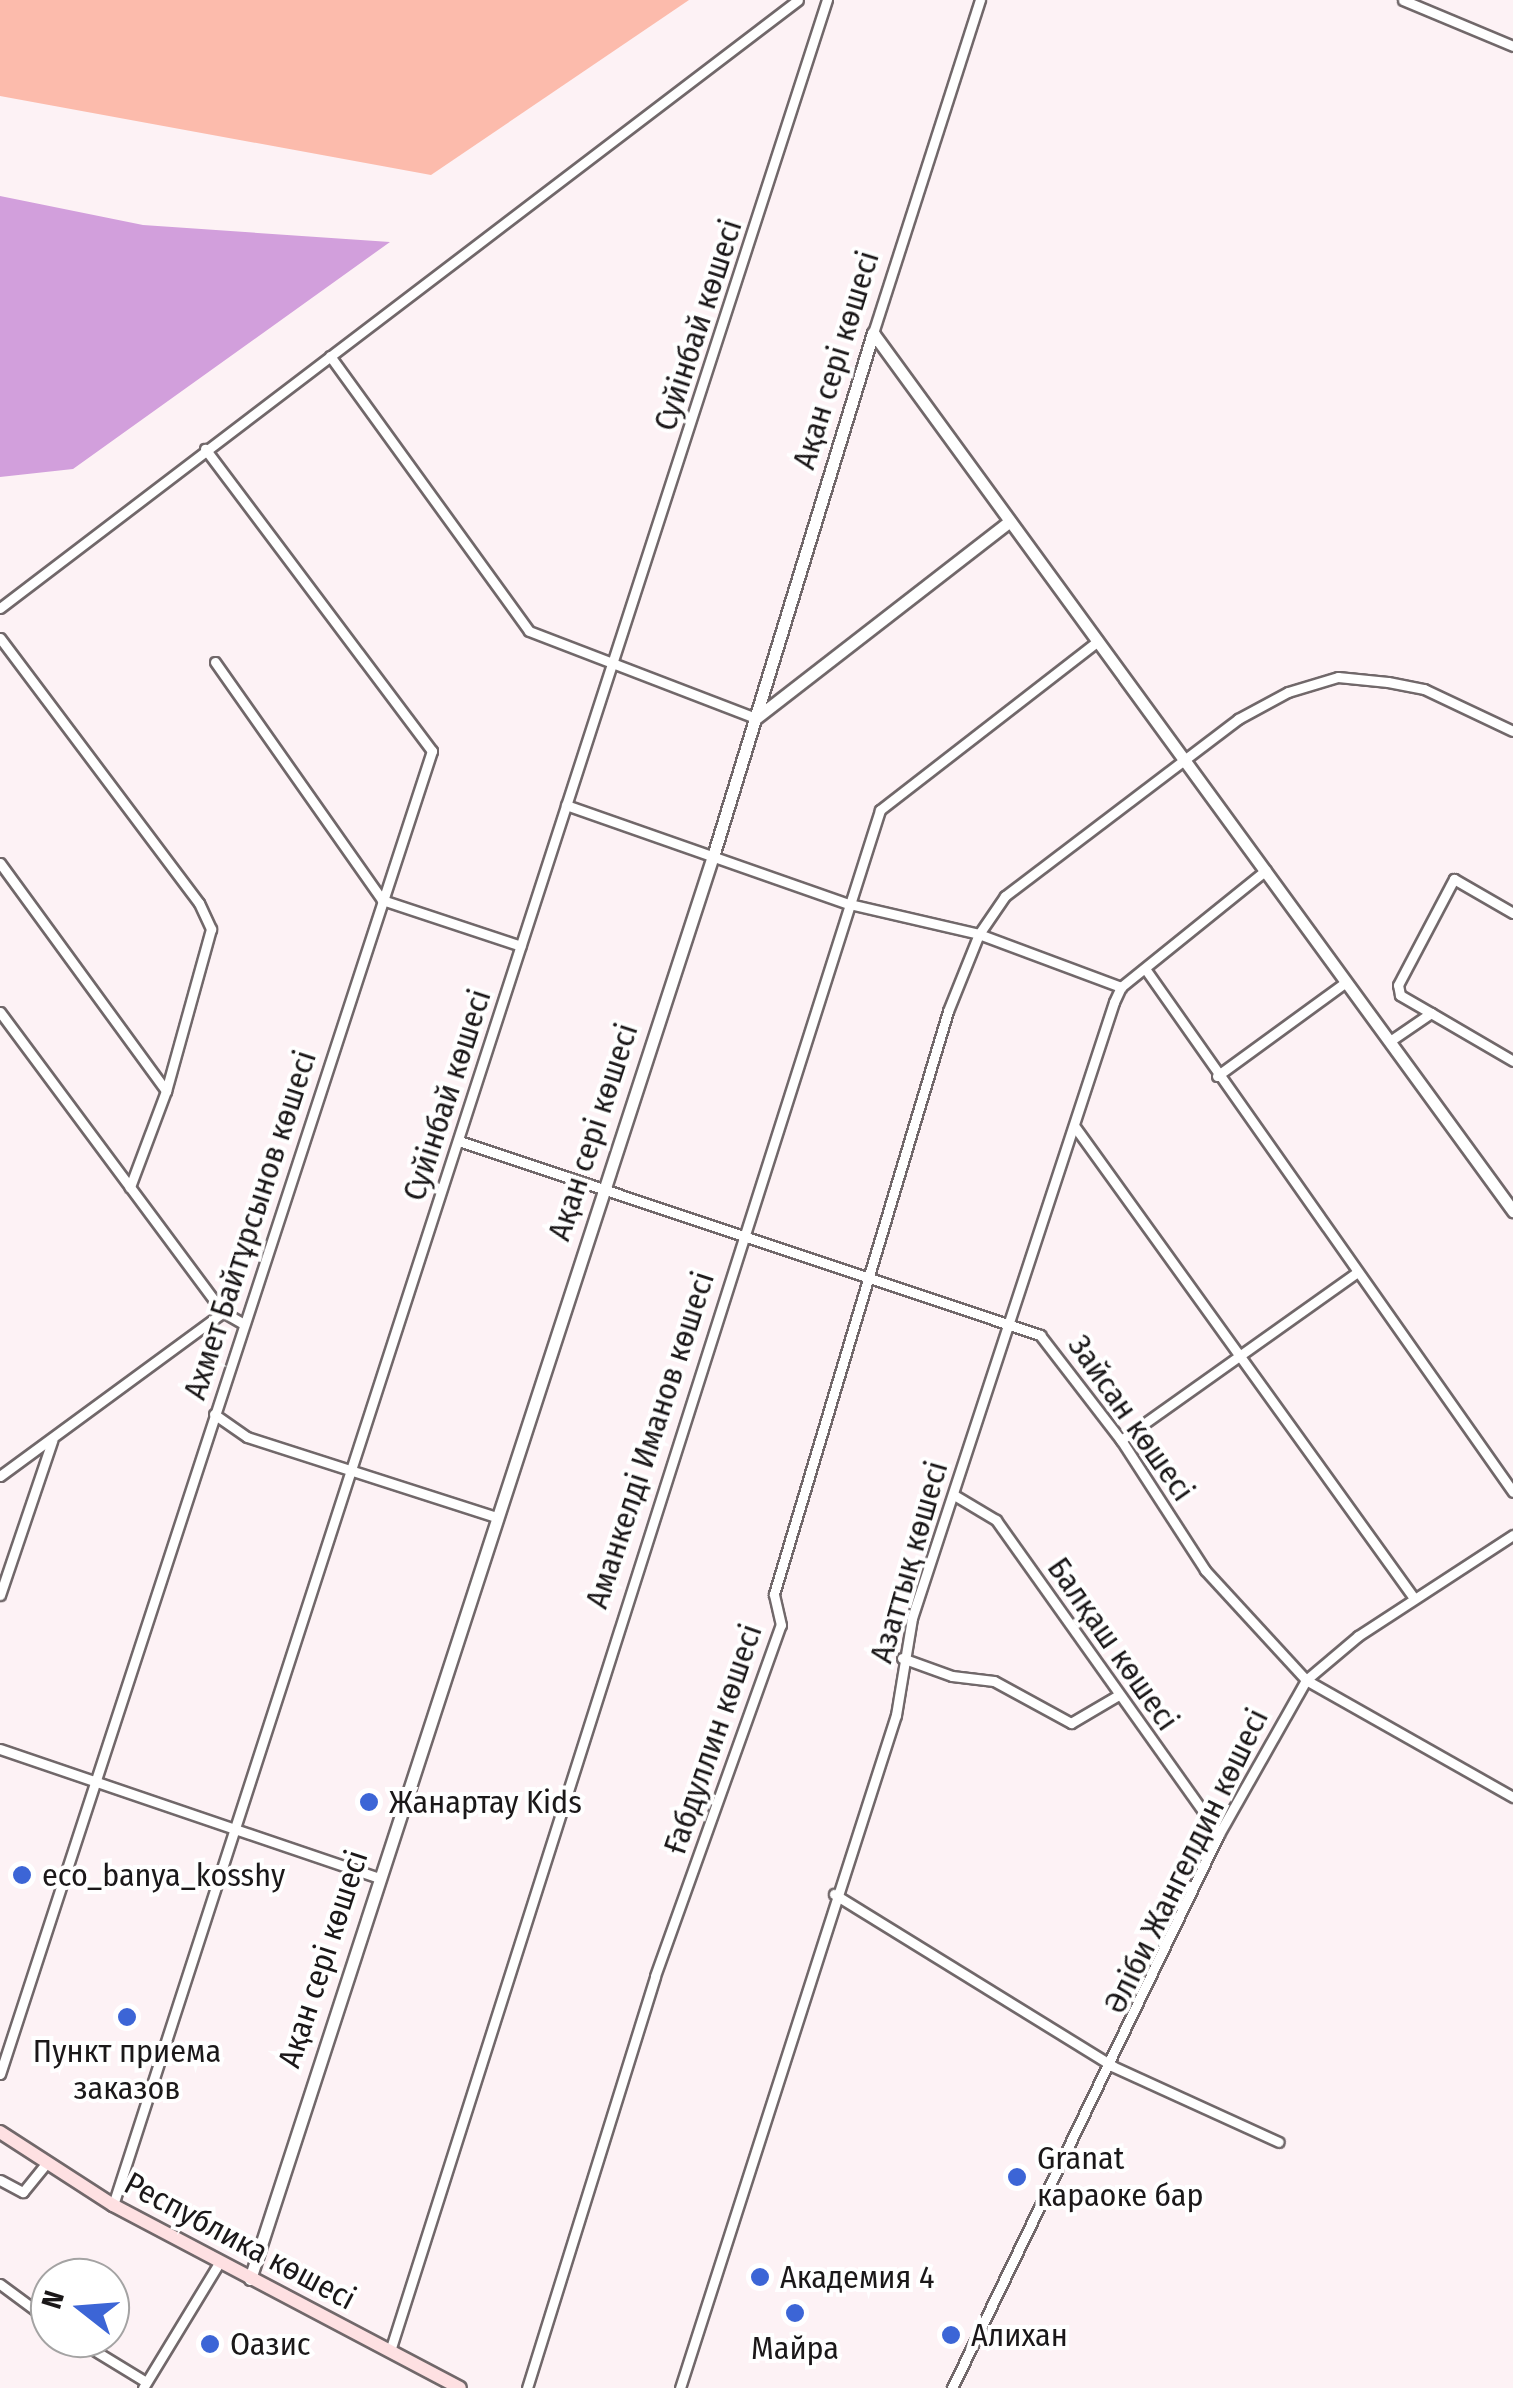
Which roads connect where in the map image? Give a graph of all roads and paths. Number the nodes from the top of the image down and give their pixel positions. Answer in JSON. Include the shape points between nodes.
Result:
{"nodes":[{"id":1,"x":798,"y":0,"type":"edge"},
{"id":2,"x":826,"y":0,"type":"edge"},
{"id":3,"x":980,"y":0,"type":"edge"},
{"id":4,"x":1403,"y":0,"type":"edge"},
{"id":5,"x":1513,"y":46,"type":"edge"},
{"id":6,"x":873,"y":333,"type":"junction"},
{"id":7,"x":330,"y":356,"type":"junction"},
{"id":8,"x":206,"y":449,"type":"junction"},
{"id":9,"x":1010,"y":520,"type":"junction"},
{"id":10,"x":0,"y":608,"type":"edge"},
{"id":11,"x":0,"y":638,"type":"edge"},
{"id":12,"x":1098,"y":640,"type":"junction"},
{"id":13,"x":215,"y":662,"type":"dead end"},
{"id":14,"x":612,"y":667,"type":"junction"},
{"id":15,"x":756,"y":718,"type":"junction"},
{"id":16,"x":1513,"y":731,"type":"edge"},
{"id":17,"x":1184,"y":761,"type":"junction"},
{"id":18,"x":566,"y":806,"type":"junction"},
{"id":19,"x":714,"y":854,"type":"junction"},
{"id":20,"x":0,"y":864,"type":"edge"},
{"id":21,"x":1266,"y":870,"type":"junction"},
{"id":22,"x":382,"y":900,"type":"junction"},
{"id":23,"x":850,"y":904,"type":"junction"},
{"id":24,"x":1513,"y":912,"type":"edge"},
{"id":25,"x":979,"y":934,"type":"junction"},
{"id":26,"x":521,"y":946,"type":"junction"},
{"id":27,"x":1146,"y":970,"type":"junction"},
{"id":28,"x":1344,"y":984,"type":"junction"},
{"id":29,"x":1121,"y":987,"type":"junction"},
{"id":30,"x":0,"y":1012,"type":"edge"},
{"id":31,"x":1431,"y":1014,"type":"junction"},
{"id":32,"x":1390,"y":1040,"type":"junction"},
{"id":33,"x":1513,"y":1061,"type":"edge"},
{"id":34,"x":1217,"y":1076,"type":"junction"},
{"id":35,"x":166,"y":1090,"type":"junction"},
{"id":36,"x":1075,"y":1127,"type":"junction"},
{"id":37,"x":459,"y":1141,"type":"junction"},
{"id":38,"x":130,"y":1187,"type":"junction"},
{"id":39,"x":604,"y":1189,"type":"junction"},
{"id":40,"x":1513,"y":1211,"type":"edge"},
{"id":41,"x":741,"y":1236,"type":"junction"},
{"id":42,"x":1356,"y":1273,"type":"junction"},
{"id":43,"x":870,"y":1278,"type":"junction"},
{"id":44,"x":223,"y":1312,"type":"junction"},
{"id":45,"x":244,"y":1324,"type":"junction"},
{"id":46,"x":1010,"y":1324,"type":"junction"},
{"id":47,"x":1239,"y":1357,"type":"junction"},
{"id":48,"x":214,"y":1414,"type":"junction"},
{"id":49,"x":53,"y":1438,"type":"junction"},
{"id":50,"x":1120,"y":1440,"type":"junction"},
{"id":51,"x":349,"y":1470,"type":"junction"},
{"id":52,"x":0,"y":1476,"type":"edge"},
{"id":53,"x":1513,"y":1492,"type":"edge"},
{"id":54,"x":954,"y":1495,"type":"junction"},
{"id":55,"x":496,"y":1517,"type":"junction"},
{"id":56,"x":1513,"y":1535,"type":"edge"},
{"id":57,"x":0,"y":1595,"type":"edge"},
{"id":58,"x":1414,"y":1598,"type":"junction"},
{"id":59,"x":902,"y":1658,"type":"junction"},
{"id":60,"x":1306,"y":1680,"type":"junction"},
{"id":61,"x":1116,"y":1696,"type":"junction"},
{"id":62,"x":0,"y":1749,"type":"edge"},
{"id":63,"x":96,"y":1780,"type":"junction"},
{"id":64,"x":1513,"y":1797,"type":"edge"},
{"id":65,"x":232,"y":1832,"type":"junction"},
{"id":66,"x":1219,"y":1834,"type":"junction"},
{"id":67,"x":378,"y":1878,"type":"junction"},
{"id":68,"x":834,"y":1894,"type":"junction"},
{"id":69,"x":1112,"y":2066,"type":"junction"},
{"id":70,"x":0,"y":2074,"type":"edge"},
{"id":71,"x":0,"y":2132,"type":"edge"},
{"id":72,"x":1278,"y":2142,"type":"dead end"},
{"id":73,"x":45,"y":2165,"type":"junction"},
{"id":74,"x":0,"y":2180,"type":"edge"},
{"id":75,"x":113,"y":2205,"type":"junction"},
{"id":76,"x":219,"y":2263,"type":"junction"},
{"id":77,"x":250,"y":2278,"type":"junction"},
{"id":78,"x":0,"y":2284,"type":"edge"},
{"id":79,"x":30,"y":2306,"type":"edge"},
{"id":80,"x":390,"y":2351,"type":"junction"},
{"id":81,"x":104,"y":2358,"type":"edge"},
{"id":82,"x":144,"y":2385,"type":"edge"},
{"id":83,"x":460,"y":2388,"type":"edge"},
{"id":84,"x":527,"y":2388,"type":"edge"},
{"id":85,"x":680,"y":2388,"type":"edge"},
{"id":86,"x":952,"y":2388,"type":"edge"}],
"edges":[{"from":1,"to":7,"type":"street"},
{"from":2,"to":14,"type":"street","name":"Суйінбай көшесі"},
{"from":3,"to":6,"type":"street","name":"Ақан сері көшесі"},
{"from":4,"to":5,"type":"street"},
{"from":6,"to":9,"type":"street"},
{"from":6,"to":15,"type":"street","name":"Ақан сері көшесі"},
{"from":7,"to":8,"type":"street"},
{"from":7,"to":14,"type":"street","via":[[530,630]]},
{"from":8,"to":10,"type":"street"},
{"from":8,"to":22,"type":"street","name":"Ахмет Байтұрсынов көшесі","via":[[432,750]]},
{"from":9,"to":12,"type":"street"},
{"from":9,"to":15,"type":"street"},
{"from":11,"to":35,"type":"street","via":[[211,929]]},
{"from":12,"to":17,"type":"street"},
{"from":12,"to":23,"type":"street","name":"Аманкелді Иманов көшесі","via":[[880,810]]},
{"from":13,"to":22,"type":"street"},
{"from":14,"to":15,"type":"street"},
{"from":14,"to":18,"type":"street","name":"Суйінбай көшесі"},
{"from":15,"to":19,"type":"street","name":"Ақан сері көшесі"},
{"from":16,"to":17,"type":"street","name":"Ғабдуллин көшесі","via":[[1424,689],[1338,677],[1288,692],[1238,719]]},
{"from":17,"to":21,"type":"street"},
{"from":17,"to":25,"type":"street","name":"Ғабдуллин көшесі","via":[[1005,896]]},
{"from":18,"to":19,"type":"street"},
{"from":18,"to":26,"type":"street","name":"Суйінбай көшесі"},
{"from":19,"to":23,"type":"street"},
{"from":19,"to":39,"type":"street","name":"Ақан сері көшесі"},
{"from":20,"to":35,"type":"street"},
{"from":21,"to":27,"type":"street"},
{"from":21,"to":28,"type":"street"},
{"from":22,"to":26,"type":"street"},
{"from":22,"to":45,"type":"street","name":"Ахмет Байтұрсынов көшесі"},
{"from":23,"to":25,"type":"street"},
{"from":23,"to":41,"type":"street","name":"Аманкелді Иманов көшесі"},
{"from":24,"to":31,"type":"street","via":[[1454,879],[1398,985],[1400,995]]},
{"from":25,"to":29,"type":"street"},
{"from":25,"to":43,"type":"street","name":"Ғабдуллин көшесі","via":[[948,1011]]},
{"from":26,"to":37,"type":"street","name":"Суйінбай көшесі"},
{"from":27,"to":29,"type":"street"},
{"from":27,"to":34,"type":"street"},
{"from":28,"to":32,"type":"street"},
{"from":28,"to":34,"type":"street"},
{"from":29,"to":36,"type":"street","name":"Азаттық көшесі"},
{"from":30,"to":38,"type":"street"},
{"from":31,"to":32,"type":"street"},
{"from":31,"to":33,"type":"street"},
{"from":32,"to":40,"type":"street"},
{"from":34,"to":42,"type":"street"},
{"from":35,"to":38,"type":"street"},
{"from":36,"to":46,"type":"street","name":"Азаттық көшесі"},
{"from":36,"to":47,"type":"street"},
{"from":37,"to":39,"type":"street","name":"Зайсан көшесі"},
{"from":37,"to":51,"type":"street","name":"Суйінбай көшесі"},
{"from":38,"to":44,"type":"street"},
{"from":39,"to":41,"type":"street","name":"Зайсан көшесі"},
{"from":39,"to":55,"type":"street","name":"Ақан сері көшесі"},
{"from":41,"to":43,"type":"street","name":"Зайсан көшесі"},
{"from":41,"to":80,"type":"street","name":"Аманкелді Иманов көшесі"},
{"from":42,"to":47,"type":"street"},
{"from":42,"to":53,"type":"street"},
{"from":43,"to":46,"type":"street","name":"Зайсан көшесі"},
{"from":43,"to":84,"type":"street","name":"Ғабдуллин көшесі","via":[[774,1594],[781,1625],[655,1976]]},
{"from":44,"to":45,"type":"street"},
{"from":44,"to":49,"type":"street","via":[[66,1422]]},
{"from":45,"to":48,"type":"street","name":"Ахмет Байтұрсынов көшесі"},
{"from":46,"to":50,"type":"street","name":"Зайсан көшесі","via":[[1050,1342]]},
{"from":46,"to":54,"type":"street","name":"Азаттық көшесі"},
{"from":47,"to":50,"type":"street"},
{"from":47,"to":58,"type":"street"},
{"from":48,"to":51,"type":"street","via":[[247,1437]]},
{"from":48,"to":63,"type":"street","name":"Ахмет Байтұрсынов көшесі"},
{"from":49,"to":52,"type":"street"},
{"from":49,"to":57,"type":"street"},
{"from":50,"to":60,"type":"street","name":"Зайсан көшесі","via":[[1205,1570]]},
{"from":51,"to":55,"type":"street"},
{"from":51,"to":65,"type":"street","name":"Суйінбай көшесі"},
{"from":54,"to":59,"type":"street","name":"Азаттық көшесі"},
{"from":54,"to":61,"type":"street","name":"Балқаш көшесі","via":[[996,1520]]},
{"from":55,"to":67,"type":"street","name":"Ақан сері көшесі"},
{"from":56,"to":58,"type":"street"},
{"from":58,"to":60,"type":"street"},
{"from":59,"to":61,"type":"street","via":[[952,1676],[994,1681],[1071,1722]]},
{"from":59,"to":68,"type":"street","name":"Азаттық көшесі","via":[[896,1715]]},
{"from":60,"to":64,"type":"street","name":"Зайсан көшесі"},
{"from":60,"to":66,"type":"street","name":"Әліби Жангелдин көшесі"},
{"from":61,"to":66,"type":"street","name":"Балқаш көшесі"},
{"from":62,"to":63,"type":"street"},
{"from":63,"to":65,"type":"street"},
{"from":63,"to":70,"type":"street","name":"Ахмет Байтұрсынов көшесі"},
{"from":65,"to":67,"type":"street"},
{"from":65,"to":75,"type":"street","name":"Суйінбай көшесі"},
{"from":66,"to":69,"type":"street","name":"Әліби Жангелдин көшесі"},
{"from":67,"to":77,"type":"street","name":"Ақан сері көшесі"},
{"from":68,"to":69,"type":"street"},
{"from":68,"to":85,"type":"street","name":"Азаттық көшесі"},
{"from":69,"to":72,"type":"street"},
{"from":69,"to":86,"type":"street","name":"Әліби Жангелдин көшесі"},
{"from":71,"to":73,"type":"main road","name":"Республика көшесі"},
{"from":73,"to":74,"type":"street","via":[[23,2192]]},
{"from":73,"to":75,"type":"main road","name":"Республика көшесі"},
{"from":75,"to":76,"type":"main road","name":"Республика көшесі"},
{"from":76,"to":77,"type":"main road","name":"Республика көшесі"},
{"from":76,"to":82,"type":"street"},
{"from":77,"to":80,"type":"main road","name":"Республика көшесі"},
{"from":78,"to":79,"type":"street"},
{"from":80,"to":83,"type":"main road","name":"Республика көшесі"},
{"from":81,"to":82,"type":"street"}]}
